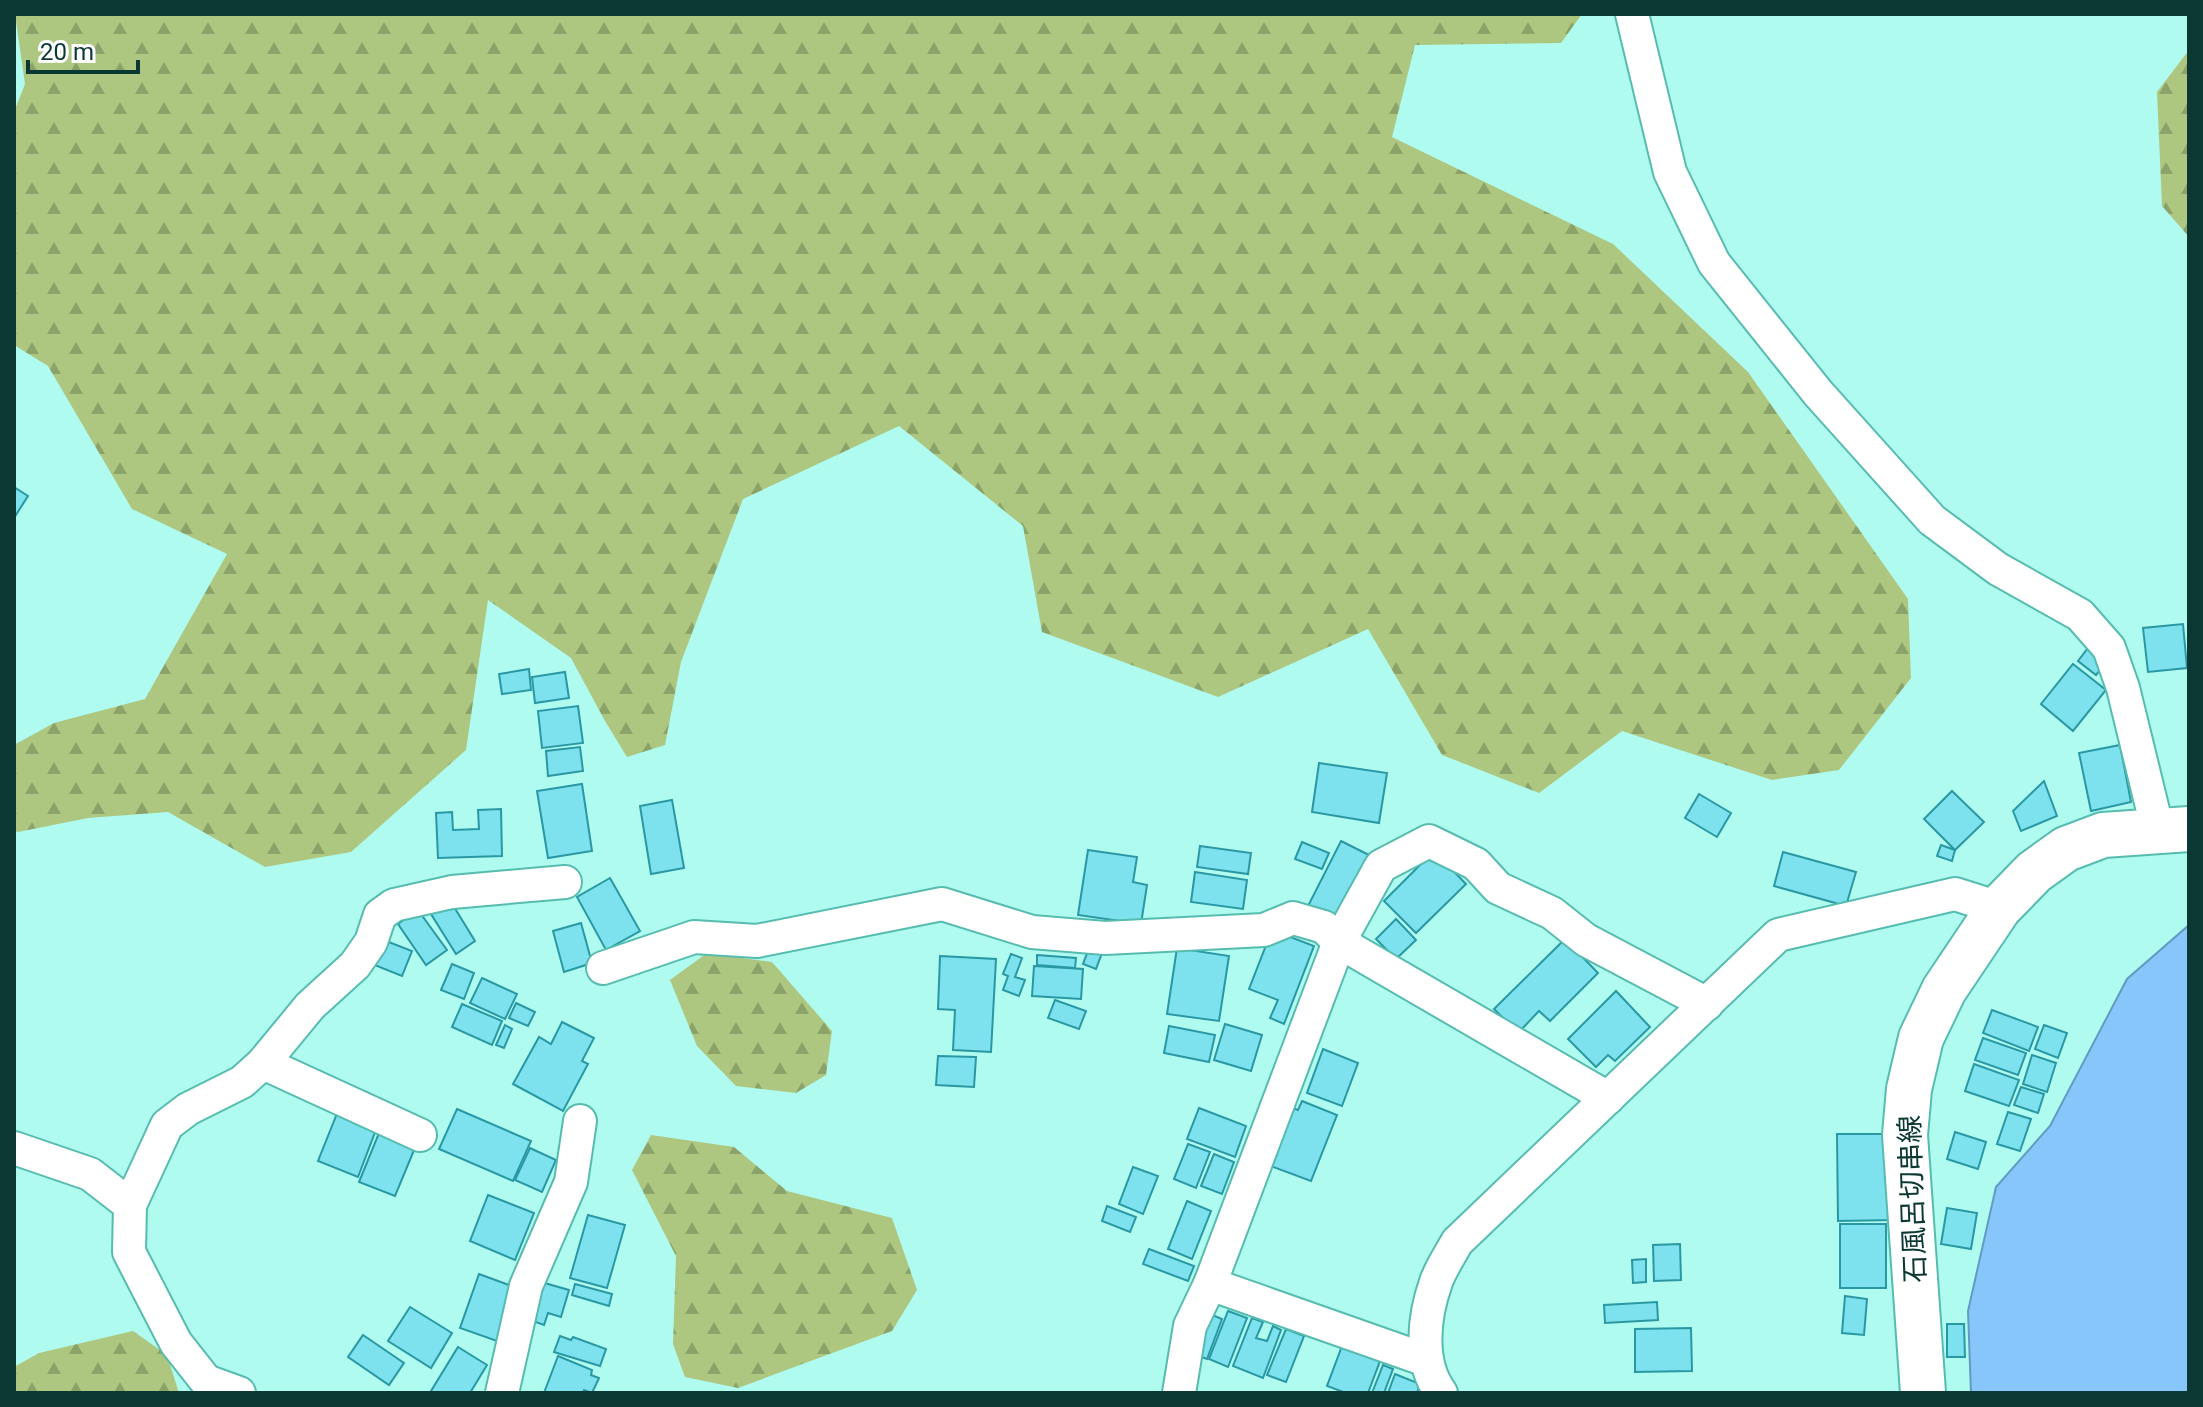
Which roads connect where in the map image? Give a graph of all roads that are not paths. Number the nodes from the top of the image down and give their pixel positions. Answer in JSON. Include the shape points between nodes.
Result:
{"nodes":[{"id":1,"x":1632,"y":14,"type":"edge"},
{"id":2,"x":2173,"y":830,"type":"edge"},
{"id":3,"x":565,"y":882,"type":"dead end"},
{"id":4,"x":1999,"y":908,"type":"junction"},
{"id":5,"x":1339,"y":942,"type":"junction"},
{"id":6,"x":603,"y":968,"type":"dead end"},
{"id":7,"x":1707,"y":1004,"type":"junction"},
{"id":8,"x":263,"y":1063,"type":"junction"},
{"id":9,"x":1608,"y":1098,"type":"junction"},
{"id":10,"x":580,"y":1121,"type":"dead end"},
{"id":11,"x":420,"y":1135,"type":"dead end"},
{"id":12,"x":14,"y":1148,"type":"edge"},
{"id":13,"x":130,"y":1205,"type":"junction"},
{"id":14,"x":1210,"y":1284,"type":"junction"},
{"id":15,"x":1434,"y":1383,"type":"edge"},
{"id":16,"x":239,"y":1393,"type":"edge"},
{"id":17,"x":502,"y":1393,"type":"edge"},
{"id":18,"x":1179,"y":1393,"type":"edge"},
{"id":19,"x":1923,"y":1393,"type":"edge"}],
"edges":[{"from":1,"to":2,"type":"street","via":[[1670,172],[1714,263],[1818,393],[1932,520],[1998,569],[2080,615],[2109,648]]},
{"from":2,"to":4,"type":"main road","name":"石風呂切串線","via":[[2103,835],[2066,849]]},
{"from":3,"to":8,"type":"street","via":[[452,892],[394,905],[380,915],[371,942],[355,965],[310,1006]]},
{"from":4,"to":7,"type":"street","via":[[1955,894],[1778,935]]},
{"from":4,"to":19,"type":"main road","name":"石風呂切串線","via":[[1944,990],[1921,1038],[1909,1089],[1905,1135]]},
{"from":5,"to":6,"type":"street","via":[[1324,927],[1293,918],[1264,930],[1105,938],[1032,932],[942,904],[757,941],[694,937]]},
{"from":5,"to":7,"type":"street","via":[[1381,866],[1429,841],[1476,864],[1498,888],[1552,913],[1586,940]]},
{"from":5,"to":9,"type":"street"},
{"from":5,"to":14,"type":"street"},
{"from":7,"to":9,"type":"street"},
{"from":8,"to":11,"type":"street"},
{"from":8,"to":13,"type":"street","via":[[242,1082],[167,1125]]},
{"from":9,"to":15,"type":"street","via":[[1457,1242],[1436,1281],[1427,1322]]},
{"from":10,"to":17,"type":"street","via":[[571,1182],[526,1286]]},
{"from":12,"to":13,"type":"street","via":[[90,1174]]},
{"from":13,"to":16,"type":"street","via":[[129,1252],[176,1343],[206,1381]]},
{"from":14,"to":15,"type":"street"},
{"from":14,"to":18,"type":"street","via":[[1190,1326]]}]}
